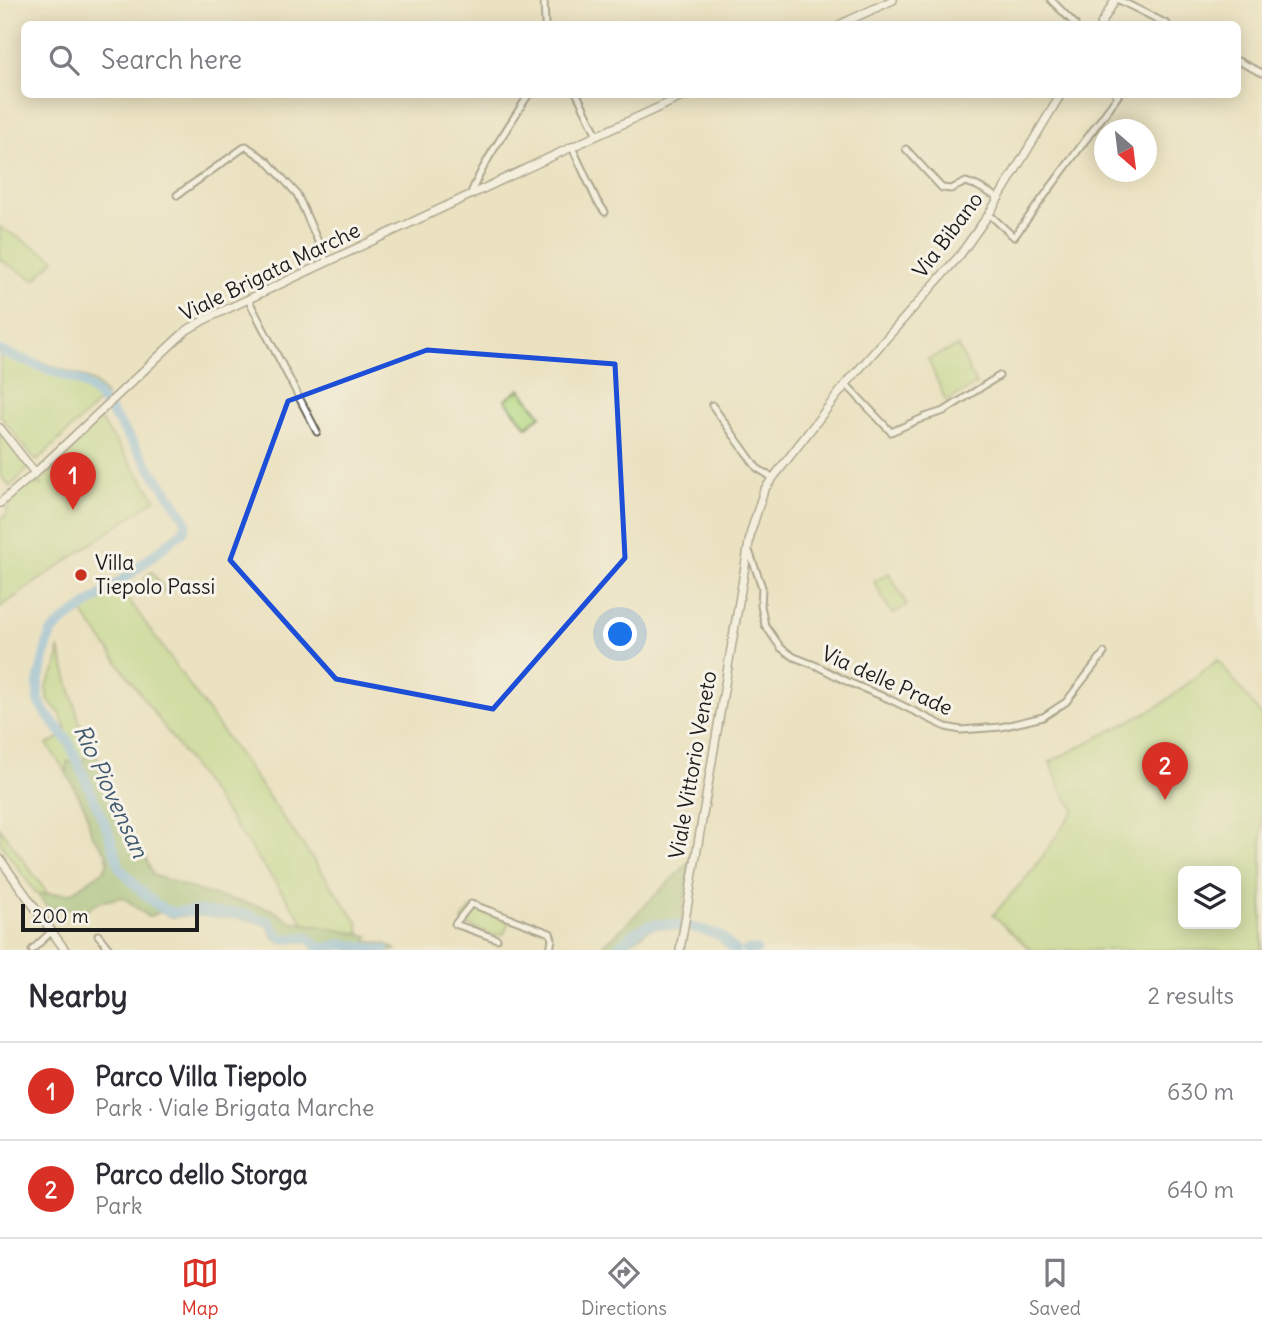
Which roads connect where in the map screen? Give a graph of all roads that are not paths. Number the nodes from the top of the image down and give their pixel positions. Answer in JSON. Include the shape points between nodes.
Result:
{"nodes":[{"id":1,"x":544,"y":0,"type":"edge"},
{"id":2,"x":893,"y":0,"type":"edge"},
{"id":3,"x":1051,"y":0,"type":"edge"},
{"id":4,"x":1117,"y":0,"type":"edge"},
{"id":5,"x":545,"y":21,"type":"edge"},
{"id":6,"x":848,"y":21,"type":"edge"},
{"id":7,"x":1072,"y":21,"type":"edge"},
{"id":8,"x":1103,"y":21,"type":"edge"},
{"id":9,"x":1161,"y":21,"type":"edge"},
{"id":10,"x":1241,"y":63,"type":"edge"},
{"id":11,"x":1262,"y":74,"type":"edge"},
{"id":12,"x":526,"y":98,"type":"edge"},
{"id":13,"x":579,"y":98,"type":"edge"},
{"id":14,"x":679,"y":98,"type":"edge"},
{"id":15,"x":1059,"y":98,"type":"edge"},
{"id":16,"x":1117,"y":98,"type":"edge"},
{"id":17,"x":597,"y":135,"type":"junction"},
{"id":18,"x":572,"y":147,"type":"junction"},
{"id":19,"x":906,"y":149,"type":"dead end"},
{"id":20,"x":177,"y":195,"type":"dead end"},
{"id":21,"x":470,"y":195,"type":"junction"},
{"id":22,"x":999,"y":198,"type":"junction"},
{"id":23,"x":606,"y":212,"type":"dead end"},
{"id":24,"x":989,"y":214,"type":"junction"},
{"id":25,"x":327,"y":262,"type":"junction"},
{"id":26,"x":247,"y":299,"type":"junction"},
{"id":27,"x":999,"y":376,"type":"dead end"},
{"id":28,"x":846,"y":384,"type":"junction"},
{"id":29,"x":712,"y":405,"type":"dead end"},
{"id":30,"x":0,"y":428,"type":"edge"},
{"id":31,"x":317,"y":432,"type":"dead end"},
{"id":32,"x":35,"y":473,"type":"junction"},
{"id":33,"x":773,"y":478,"type":"junction"},
{"id":34,"x":0,"y":503,"type":"edge"},
{"id":35,"x":748,"y":547,"type":"junction"},
{"id":36,"x":737,"y":612,"type":"joint"},
{"id":37,"x":1104,"y":653,"type":"dead end"},
{"id":38,"x":0,"y":859,"type":"edge"},
{"id":39,"x":52,"y":932,"type":"junction"},
{"id":40,"x":98,"y":935,"type":"dead end"},
{"id":41,"x":497,"y":939,"type":"dead end"},
{"id":42,"x":32,"y":950,"type":"edge"},
{"id":43,"x":65,"y":950,"type":"edge"},
{"id":44,"x":110,"y":950,"type":"edge"},
{"id":45,"x":550,"y":950,"type":"edge"},
{"id":46,"x":680,"y":950,"type":"edge"}],
"edges":[{"from":1,"to":5,"type":"street"},
{"from":2,"to":6,"type":"street"},
{"from":3,"to":7,"type":"street"},
{"from":4,"to":8,"type":"street"},
{"from":4,"to":9,"type":"street"},
{"from":10,"to":11,"type":"street"},
{"from":12,"to":21,"type":"street"},
{"from":13,"to":17,"type":"street"},
{"from":14,"to":17,"type":"street","name":"Viale Brigata Marche"},
{"from":15,"to":22,"type":"street","name":"Via Bibano"},
{"from":16,"to":24,"type":"street","via":[[1014,237]]},
{"from":17,"to":18,"type":"street","name":"Viale Brigata Marche"},
{"from":18,"to":21,"type":"street","name":"Viale Brigata Marche"},
{"from":18,"to":23,"type":"street"},
{"from":19,"to":22,"type":"street","name":"Via Bibano","via":[[942,188],[966,182]]},
{"from":20,"to":25,"type":"street","via":[[246,146],[297,194]]},
{"from":21,"to":25,"type":"street","name":"Viale Brigata Marche"},
{"from":22,"to":24,"type":"street","name":"Via Bibano"},
{"from":24,"to":28,"type":"street","name":"Via Bibano","via":[[960,256]]},
{"from":25,"to":26,"type":"street","name":"Viale Brigata Marche"},
{"from":26,"to":31,"type":"street"},
{"from":26,"to":32,"type":"street","name":"Viale Brigata Marche","via":[[187,330]]},
{"from":27,"to":28,"type":"street","via":[[944,411],[891,432]]},
{"from":28,"to":33,"type":"street","name":"Via Bibano"},
{"from":29,"to":33,"type":"street","via":[[757,468]]},
{"from":30,"to":32,"type":"street"},
{"from":32,"to":34,"type":"street","name":"Viale Brigata Marche"},
{"from":33,"to":35,"type":"street","name":"Via Bibano","via":[[764,490]]},
{"from":35,"to":36,"type":"street","name":"Via Bibano"},
{"from":35,"to":37,"type":"street","name":"Via delle Prade","via":[[762,587],[765,625],[780,648],[946,727],[1001,727],[1043,718],[1066,702]]},
{"from":36,"to":46,"type":"street","name":"Viale Vittorio Veneto"},
{"from":38,"to":39,"type":"street"},
{"from":39,"to":42,"type":"street"},
{"from":39,"to":43,"type":"street"},
{"from":40,"to":44,"type":"street"},
{"from":41,"to":45,"type":"street","via":[[455,924],[471,904],[550,933]]}]}
